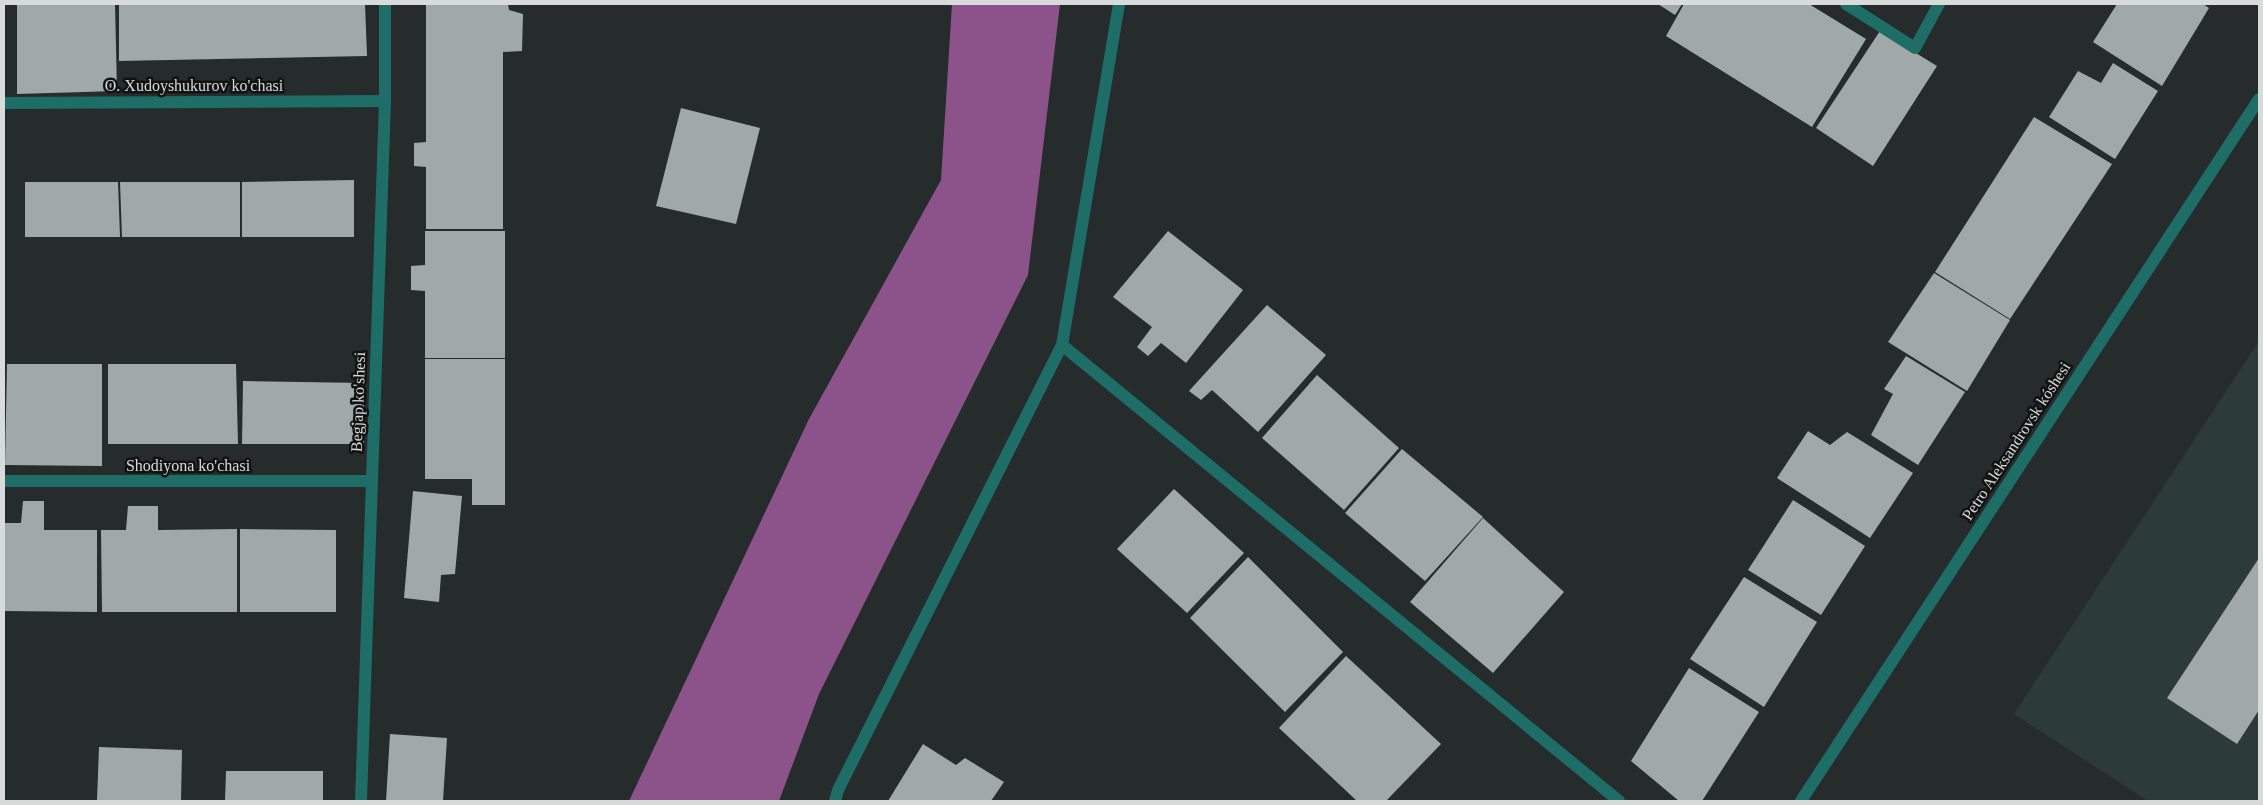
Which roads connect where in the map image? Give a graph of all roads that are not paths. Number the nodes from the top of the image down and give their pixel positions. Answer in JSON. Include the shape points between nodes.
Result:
{"nodes":[{"id":1,"x":385,"y":4,"type":"edge"},
{"id":2,"x":1119,"y":4,"type":"edge"},
{"id":3,"x":1846,"y":4,"type":"edge"},
{"id":4,"x":1938,"y":4,"type":"edge"},
{"id":5,"x":2259,"y":99,"type":"edge"},
{"id":6,"x":384,"y":101,"type":"junction"},
{"id":7,"x":4,"y":103,"type":"edge"},
{"id":8,"x":1062,"y":345,"type":"junction"},
{"id":9,"x":4,"y":481,"type":"edge"},
{"id":10,"x":372,"y":481,"type":"junction"},
{"id":11,"x":361,"y":801,"type":"edge"},
{"id":12,"x":835,"y":801,"type":"edge"},
{"id":13,"x":1619,"y":801,"type":"edge"},
{"id":14,"x":1801,"y":801,"type":"edge"}],
"edges":[{"from":1,"to":6,"type":"street","name":"Begjap ko'shesi"},
{"from":2,"to":8,"type":"street"},
{"from":3,"to":4,"type":"street","via":[[1915,48]]},
{"from":5,"to":14,"type":"street","name":"Petro Aleksandrovsk kóshesi"},
{"from":6,"to":7,"type":"street","name":"O. Xudoyshukurov ko'chasi"},
{"from":6,"to":10,"type":"street","name":"Begjap ko'shesi"},
{"from":8,"to":12,"type":"street"},
{"from":8,"to":13,"type":"street"},
{"from":9,"to":10,"type":"street","name":"Shodiyona ko'chasi"},
{"from":10,"to":11,"type":"street","name":"Begjap ko'shesi"}]}
